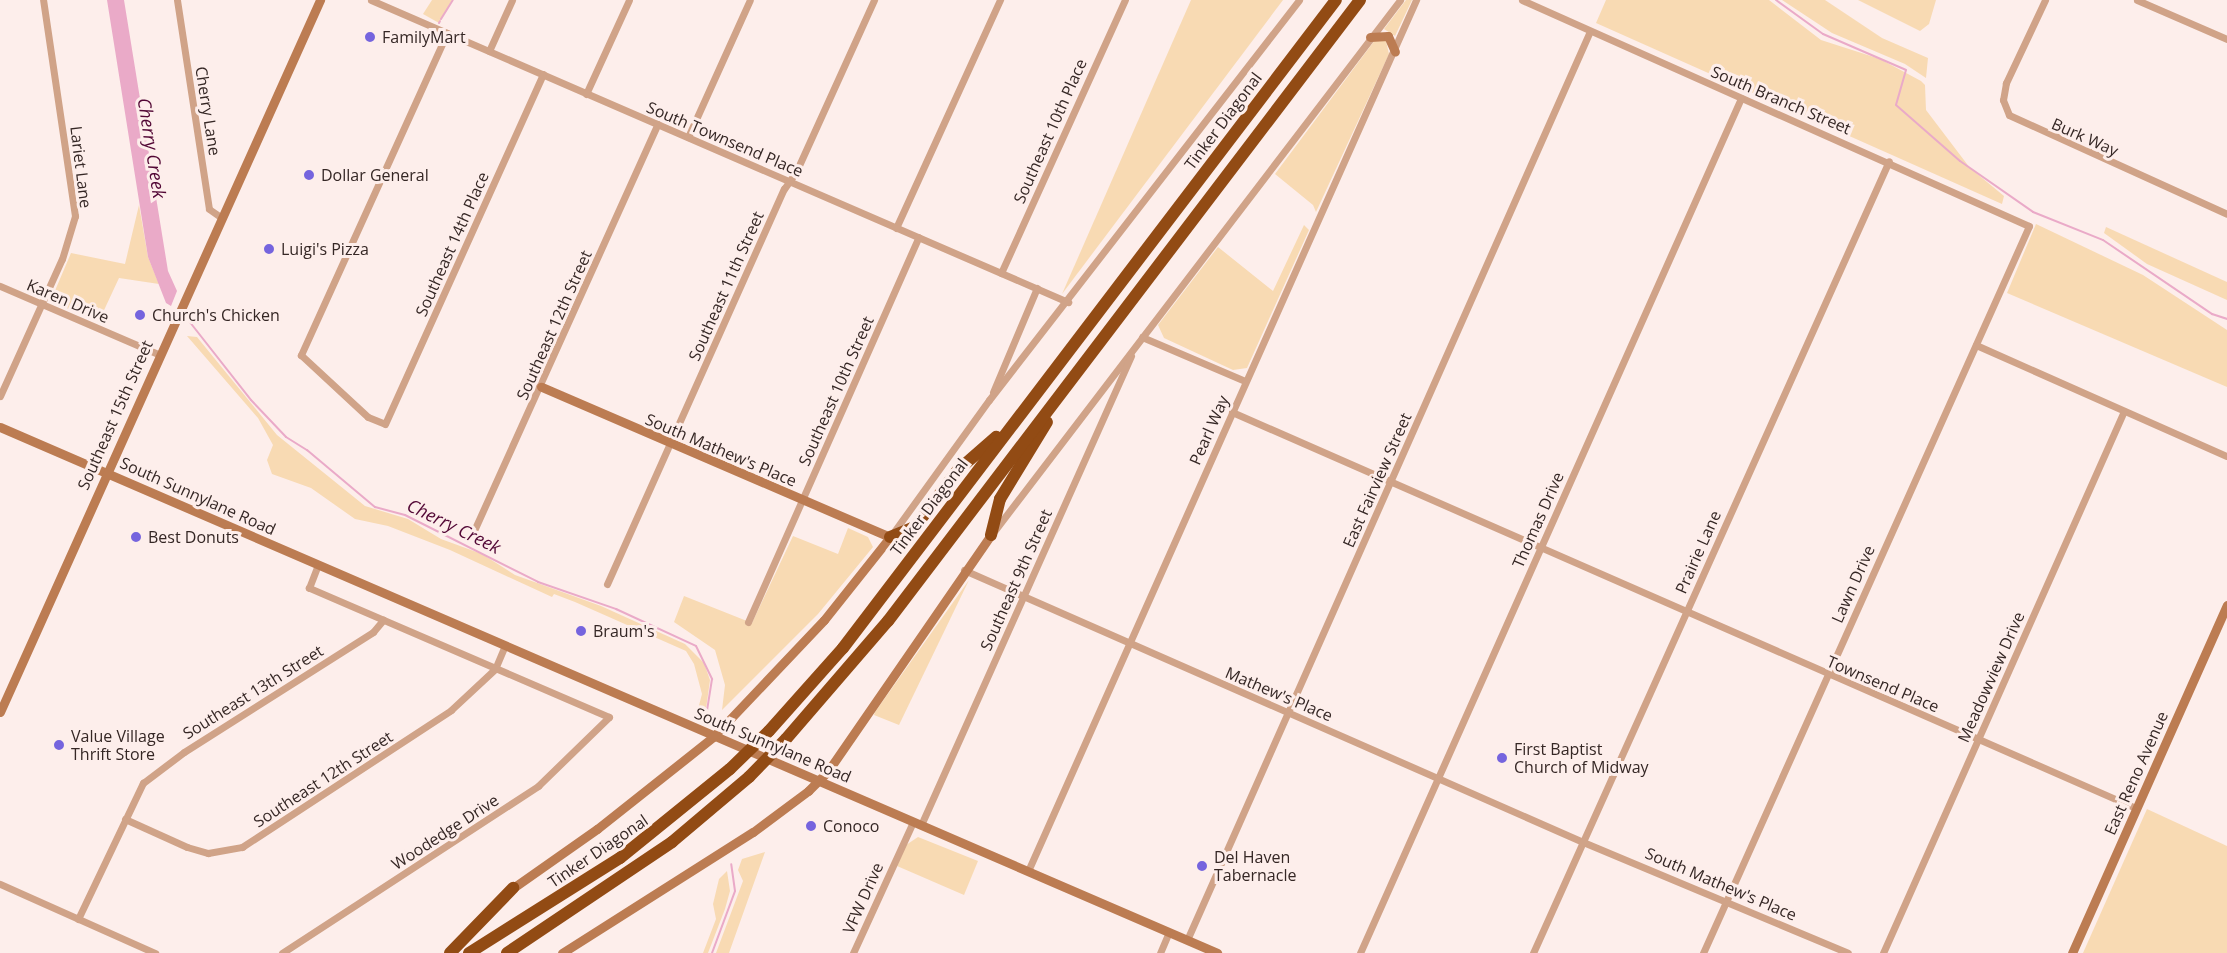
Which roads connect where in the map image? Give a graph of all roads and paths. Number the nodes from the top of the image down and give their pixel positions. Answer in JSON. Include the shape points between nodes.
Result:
{"nodes":[{"id":1,"x":43,"y":0,"type":"edge"},
{"id":2,"x":177,"y":0,"type":"edge"},
{"id":3,"x":320,"y":0,"type":"edge"},
{"id":4,"x":371,"y":0,"type":"edge"},
{"id":5,"x":512,"y":0,"type":"edge"},
{"id":6,"x":629,"y":0,"type":"edge"},
{"id":7,"x":750,"y":0,"type":"edge"},
{"id":8,"x":874,"y":0,"type":"edge"},
{"id":9,"x":999,"y":0,"type":"edge"},
{"id":10,"x":1125,"y":0,"type":"edge"},
{"id":11,"x":1299,"y":0,"type":"edge"},
{"id":12,"x":1336,"y":0,"type":"edge"},
{"id":13,"x":1360,"y":0,"type":"edge"},
{"id":14,"x":1400,"y":0,"type":"edge"},
{"id":15,"x":1416,"y":0,"type":"edge"},
{"id":16,"x":1522,"y":0,"type":"edge"},
{"id":17,"x":2045,"y":0,"type":"edge"},
{"id":18,"x":2137,"y":0,"type":"edge"},
{"id":19,"x":1590,"y":31,"type":"junction"},
{"id":20,"x":447,"y":33,"type":"junction"},
{"id":21,"x":1370,"y":37,"type":"junction"},
{"id":22,"x":2227,"y":39,"type":"edge"},
{"id":23,"x":489,"y":51,"type":"junction"},
{"id":24,"x":1395,"y":52,"type":"junction"},
{"id":25,"x":543,"y":74,"type":"junction"},
{"id":26,"x":586,"y":94,"type":"junction"},
{"id":27,"x":1741,"y":98,"type":"junction"},
{"id":28,"x":658,"y":124,"type":"junction"},
{"id":29,"x":688,"y":137,"type":"junction"},
{"id":30,"x":1889,"y":162,"type":"junction"},
{"id":31,"x":789,"y":181,"type":"junction"},
{"id":32,"x":2227,"y":214,"type":"edge"},
{"id":33,"x":222,"y":218,"type":"junction"},
{"id":34,"x":2029,"y":226,"type":"joint"},
{"id":35,"x":896,"y":228,"type":"junction"},
{"id":36,"x":919,"y":237,"type":"junction"},
{"id":37,"x":1001,"y":273,"type":"junction"},
{"id":38,"x":0,"y":286,"type":"edge"},
{"id":39,"x":1037,"y":288,"type":"junction"},
{"id":40,"x":1068,"y":302,"type":"junction"},
{"id":41,"x":41,"y":304,"type":"junction"},
{"id":42,"x":1142,"y":337,"type":"junction"},
{"id":43,"x":1976,"y":345,"type":"junction"},
{"id":44,"x":1136,"y":346,"type":"junction"},
{"id":45,"x":158,"y":354,"type":"junction"},
{"id":46,"x":1076,"y":372,"type":"junction"},
{"id":47,"x":1245,"y":381,"type":"junction"},
{"id":48,"x":541,"y":387,"type":"junction"},
{"id":49,"x":0,"y":396,"type":"edge"},
{"id":50,"x":989,"y":400,"type":"junction"},
{"id":51,"x":2124,"y":411,"type":"junction"},
{"id":52,"x":1232,"y":412,"type":"junction"},
{"id":53,"x":1018,"y":418,"type":"junction"},
{"id":54,"x":0,"y":427,"type":"edge"},
{"id":55,"x":671,"y":445,"type":"junction"},
{"id":56,"x":2227,"y":456,"type":"edge"},
{"id":57,"x":105,"y":472,"type":"junction"},
{"id":58,"x":1391,"y":482,"type":"junction"},
{"id":59,"x":802,"y":501,"type":"junction"},
{"id":60,"x":472,"y":535,"type":"dead end"},
{"id":61,"x":991,"y":535,"type":"junction"},
{"id":62,"x":890,"y":537,"type":"junction"},
{"id":63,"x":1539,"y":549,"type":"junction"},
{"id":64,"x":318,"y":565,"type":"junction"},
{"id":65,"x":964,"y":570,"type":"junction"},
{"id":66,"x":607,"y":584,"type":"dead end"},
{"id":67,"x":1022,"y":598,"type":"junction"},
{"id":68,"x":2227,"y":604,"type":"edge"},
{"id":69,"x":1686,"y":613,"type":"junction"},
{"id":70,"x":383,"y":620,"type":"junction"},
{"id":71,"x":748,"y":622,"type":"dead end"},
{"id":72,"x":1129,"y":644,"type":"junction"},
{"id":73,"x":505,"y":646,"type":"junction"},
{"id":74,"x":495,"y":669,"type":"junction"},
{"id":75,"x":1827,"y":675,"type":"junction"},
{"id":76,"x":0,"y":712,"type":"edge"},
{"id":77,"x":1288,"y":712,"type":"junction"},
{"id":78,"x":713,"y":736,"type":"junction"},
{"id":79,"x":1979,"y":738,"type":"junction"},
{"id":80,"x":1436,"y":777,"type":"junction"},
{"id":81,"x":818,"y":781,"type":"junction"},
{"id":82,"x":2136,"y":808,"type":"junction"},
{"id":83,"x":125,"y":819,"type":"junction"},
{"id":84,"x":917,"y":824,"type":"junction"},
{"id":85,"x":1582,"y":842,"type":"junction"},
{"id":86,"x":1028,"y":871,"type":"junction"},
{"id":87,"x":0,"y":884,"type":"edge"},
{"id":88,"x":513,"y":888,"type":"joint"},
{"id":89,"x":1726,"y":903,"type":"junction"},
{"id":90,"x":78,"y":919,"type":"junction"},
{"id":91,"x":1169,"y":932,"type":"junction"},
{"id":92,"x":1187,"y":940,"type":"junction"},
{"id":93,"x":155,"y":953,"type":"edge"},
{"id":94,"x":282,"y":953,"type":"edge"},
{"id":95,"x":450,"y":953,"type":"edge"},
{"id":96,"x":469,"y":953,"type":"edge"},
{"id":97,"x":507,"y":953,"type":"edge"},
{"id":98,"x":562,"y":953,"type":"edge"},
{"id":99,"x":853,"y":953,"type":"edge"},
{"id":100,"x":1160,"y":953,"type":"edge"},
{"id":101,"x":1217,"y":953,"type":"edge"},
{"id":102,"x":1360,"y":953,"type":"edge"},
{"id":103,"x":1533,"y":953,"type":"edge"},
{"id":104,"x":1703,"y":953,"type":"edge"},
{"id":105,"x":1848,"y":953,"type":"edge"},
{"id":106,"x":1883,"y":953,"type":"edge"},
{"id":107,"x":2072,"y":953,"type":"edge"}],
"edges":[{"from":1,"to":41,"type":"street","name":"Lariet Lane","via":[[75,216],[68,243]]},
{"from":2,"to":33,"type":"street","name":"Cherry Lane","via":[[209,209]]},
{"from":3,"to":33,"type":"main road","name":"Southeast 15th Street"},
{"from":4,"to":20,"type":"street","name":"South Townsend Place"},
{"from":5,"to":23,"type":"street"},
{"from":6,"to":26,"type":"street"},
{"from":7,"to":29,"type":"street"},
{"from":8,"to":31,"type":"street","name":"Southeast 11th Street"},
{"from":9,"to":35,"type":"street"},
{"from":10,"to":37,"type":"street","name":"Southeast 10th Place"},
{"from":11,"to":40,"type":"street","name":"Tinker Diagonal"},
{"from":12,"to":53,"type":"highway","name":"Tinker Diagonal"},
{"from":13,"to":46,"type":"highway"},
{"from":14,"to":21,"type":"street"},
{"from":15,"to":24,"type":"street","name":"Pearl Way"},
{"from":16,"to":19,"type":"street","name":"South Branch Street"},
{"from":17,"to":32,"type":"street","name":"Burk Way","via":[[2004,92],[2009,115]]},
{"from":18,"to":22,"type":"street"},
{"from":19,"to":27,"type":"street","name":"South Branch Street"},
{"from":19,"to":58,"type":"street","name":"East Fairview Street"},
{"from":20,"to":23,"type":"street","name":"South Townsend Place"},
{"from":20,"to":25,"type":"street","name":"Southeast 14th Place","via":[[301,355],[368,417],[385,424]]},
{"from":21,"to":24,"type":"main road","via":[[1388,36]]},
{"from":21,"to":42,"type":"street"},
{"from":23,"to":25,"type":"street","name":"South Townsend Place"},
{"from":24,"to":47,"type":"street","name":"Pearl Way"},
{"from":25,"to":26,"type":"street","name":"South Townsend Place"},
{"from":26,"to":28,"type":"street","name":"South Townsend Place"},
{"from":27,"to":30,"type":"street","name":"South Branch Street"},
{"from":27,"to":63,"type":"street","name":"Thomas Drive"},
{"from":28,"to":29,"type":"street","name":"South Townsend Place"},
{"from":28,"to":48,"type":"street","name":"Southeast 12th Street"},
{"from":29,"to":31,"type":"street","name":"South Townsend Place"},
{"from":30,"to":34,"type":"street","name":"South Branch Street"},
{"from":30,"to":69,"type":"street","name":"Prairie Lane"},
{"from":31,"to":35,"type":"street","name":"South Townsend Place"},
{"from":31,"to":55,"type":"street","name":"Southeast 11th Street"},
{"from":33,"to":45,"type":"main road","name":"Southeast 15th Street"},
{"from":34,"to":43,"type":"street","name":"Lawn Drive"},
{"from":35,"to":36,"type":"street","name":"South Townsend Place"},
{"from":36,"to":37,"type":"street","name":"South Townsend Place"},
{"from":36,"to":59,"type":"street","name":"Southeast 10th Street"},
{"from":37,"to":39,"type":"street","name":"South Townsend Place"},
{"from":38,"to":41,"type":"street","name":"Karen Drive"},
{"from":39,"to":40,"type":"street","name":"South Townsend Place"},
{"from":39,"to":50,"type":"street"},
{"from":40,"to":50,"type":"street","name":"Tinker Diagonal"},
{"from":41,"to":45,"type":"street","name":"Karen Drive"},
{"from":41,"to":49,"type":"street","name":"Lariet Lane"},
{"from":42,"to":44,"type":"street"},
{"from":42,"to":47,"type":"street"},
{"from":43,"to":51,"type":"street"},
{"from":43,"to":75,"type":"street","name":"Lawn Drive"},
{"from":44,"to":61,"type":"street"},
{"from":44,"to":67,"type":"street","name":"Southeast 9th Street"},
{"from":45,"to":57,"type":"main road","name":"Southeast 15th Street"},
{"from":46,"to":61,"type":"highway","via":[[1000,499]]},
{"from":46,"to":97,"type":"highway","bridge":true,"via":[[888,621],[749,777],[672,842]]},
{"from":47,"to":52,"type":"street","name":"Pearl Way"},
{"from":48,"to":55,"type":"main road","name":"South Mathew's Place"},
{"from":48,"to":60,"type":"street","name":"Southeast 12th Street"},
{"from":50,"to":62,"type":"street","name":"Tinker Diagonal"},
{"from":51,"to":56,"type":"street"},
{"from":51,"to":79,"type":"street","name":"Meadowview Drive"},
{"from":52,"to":58,"type":"street"},
{"from":52,"to":72,"type":"street","name":"Pearl Way"},
{"from":53,"to":62,"type":"highway","via":[[957,471],[915,527]]},
{"from":53,"to":96,"type":"highway","name":"Tinker Diagonal","bridge":true,"via":[[843,648],[769,731],[730,769],[620,858]]},
{"from":54,"to":57,"type":"main road","name":"South Sunnylane Road"},
{"from":55,"to":59,"type":"main road","name":"South Mathew's Place"},
{"from":55,"to":66,"type":"street","name":"Southeast 11th Street"},
{"from":57,"to":64,"type":"main road","name":"South Sunnylane Road"},
{"from":57,"to":76,"type":"main road","name":"Southeast 15th Street"},
{"from":58,"to":63,"type":"street"},
{"from":58,"to":77,"type":"street","name":"East Fairview Street"},
{"from":59,"to":62,"type":"main road","name":"South Mathew's Place"},
{"from":59,"to":71,"type":"street","name":"Southeast 10th Street"},
{"from":61,"to":65,"type":"main road"},
{"from":62,"to":78,"type":"main road","name":"Tinker Diagonal","via":[[819,627]]},
{"from":63,"to":69,"type":"street"},
{"from":63,"to":80,"type":"street","name":"Thomas Drive"},
{"from":64,"to":70,"type":"street","via":[[309,588]]},
{"from":64,"to":73,"type":"main road","name":"South Sunnylane Road"},
{"from":65,"to":67,"type":"street","name":"Mathew's Place"},
{"from":65,"to":81,"type":"main road"},
{"from":67,"to":72,"type":"street","name":"Mathew's Place"},
{"from":67,"to":84,"type":"street","name":"Southeast 9th Street"},
{"from":68,"to":82,"type":"main road","name":"East Reno Avenue"},
{"from":69,"to":75,"type":"street","name":"Townsend Place"},
{"from":69,"to":85,"type":"street","name":"Prairie Lane"},
{"from":70,"to":74,"type":"street"},
{"from":70,"to":83,"type":"street","name":"Southeast 13th Street","via":[[373,632],[156,771],[143,783]]},
{"from":72,"to":77,"type":"street","name":"Mathew's Place"},
{"from":72,"to":86,"type":"street","name":"Pearl Way"},
{"from":73,"to":74,"type":"street","name":"Southeast 12th Street"},
{"from":73,"to":78,"type":"main road","name":"South Sunnylane Road"},
{"from":74,"to":83,"type":"street","name":"Southeast 12th Street","via":[[422,731],[242,847],[208,853]]},
{"from":74,"to":94,"type":"street","name":"Woodedge Drive","via":[[609,717],[565,762],[523,796]]},
{"from":75,"to":79,"type":"street","name":"Townsend Place"},
{"from":75,"to":89,"type":"street","name":"Lawn Drive"},
{"from":77,"to":80,"type":"street","name":"Mathew's Place"},
{"from":77,"to":92,"type":"street","name":"East Fairview Street"},
{"from":78,"to":81,"type":"main road","name":"South Sunnylane Road"},
{"from":78,"to":88,"type":"main road","name":"Tinker Diagonal","via":[[597,829]]},
{"from":79,"to":82,"type":"street","name":"Townsend Place"},
{"from":79,"to":106,"type":"street","name":"Meadowview Drive"},
{"from":80,"to":85,"type":"street","name":"Mathew's Place"},
{"from":80,"to":102,"type":"street","name":"Thomas Drive"},
{"from":81,"to":84,"type":"main road","name":"South Sunnylane Road"},
{"from":81,"to":98,"type":"main road","via":[[753,832]]},
{"from":82,"to":107,"type":"main road","name":"East Reno Avenue"},
{"from":83,"to":90,"type":"street","name":"Southeast 13th Street"},
{"from":84,"to":86,"type":"main road","name":"South Sunnylane Road"},
{"from":84,"to":99,"type":"street","name":"VFW Drive"},
{"from":85,"to":89,"type":"street","name":"South Mathew's Place"},
{"from":85,"to":103,"type":"street","name":"Prairie Lane"},
{"from":86,"to":91,"type":"main road","name":"South Sunnylane Road"},
{"from":87,"to":90,"type":"street"},
{"from":88,"to":95,"type":"highway"},
{"from":89,"to":104,"type":"street","name":"Lawn Drive"},
{"from":89,"to":105,"type":"street","name":"South Mathew's Place"},
{"from":90,"to":93,"type":"street"},
{"from":91,"to":92,"type":"main road","name":"South Sunnylane Road"},
{"from":91,"to":100,"type":"street"},
{"from":92,"to":101,"type":"main road","name":"South Sunnylane Road"}]}
